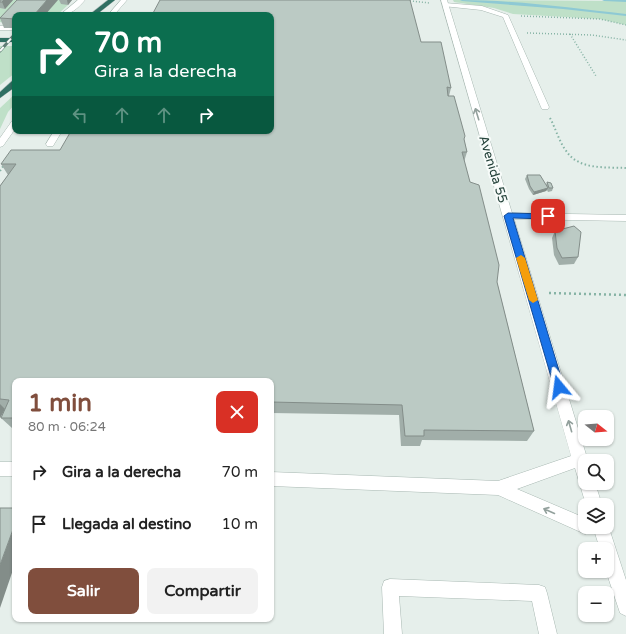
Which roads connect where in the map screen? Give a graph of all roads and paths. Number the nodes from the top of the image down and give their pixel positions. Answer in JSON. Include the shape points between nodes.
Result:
{"nodes":[{"id":1,"x":82,"y":0,"type":"edge"},
{"id":2,"x":112,"y":0,"type":"edge"},
{"id":3,"x":124,"y":0,"type":"edge"},
{"id":4,"x":401,"y":0,"type":"edge"},
{"id":5,"x":444,"y":2,"type":"edge"},
{"id":6,"x":67,"y":12,"type":"edge"},
{"id":7,"x":97,"y":12,"type":"edge"},
{"id":8,"x":114,"y":12,"type":"edge"},
{"id":9,"x":506,"y":16,"type":"junction"},
{"id":10,"x":626,"y":25,"type":"edge"},
{"id":11,"x":0,"y":28,"type":"edge"},
{"id":12,"x":12,"y":28,"type":"edge"},
{"id":13,"x":513,"y":32,"type":"junction"},
{"id":14,"x":570,"y":34,"type":"junction"},
{"id":15,"x":0,"y":40,"type":"edge"},
{"id":16,"x":12,"y":40,"type":"edge"},
{"id":17,"x":626,"y":40,"type":"edge"},
{"id":18,"x":596,"y":76,"type":"dead end"},
{"id":19,"x":12,"y":86,"type":"edge"},
{"id":20,"x":0,"y":96,"type":"edge"},
{"id":21,"x":545,"y":106,"type":"joint"},
{"id":22,"x":12,"y":127,"type":"edge"},
{"id":23,"x":56,"y":134,"type":"edge"},
{"id":24,"x":0,"y":144,"type":"edge"},
{"id":25,"x":50,"y":144,"type":"dead end"},
{"id":26,"x":626,"y":168,"type":"edge"},
{"id":27,"x":508,"y":216,"type":"junction"},
{"id":28,"x":626,"y":218,"type":"edge"},
{"id":29,"x":531,"y":292,"type":"junction"},
{"id":30,"x":626,"y":296,"type":"edge"},
{"id":31,"x":578,"y":454,"type":"edge"},
{"id":32,"x":578,"y":461,"type":"edge"},
{"id":33,"x":0,"y":468,"type":"edge"},
{"id":34,"x":12,"y":469,"type":"edge"},
{"id":35,"x":274,"y":479,"type":"edge"},
{"id":36,"x":498,"y":488,"type":"junction"},
{"id":37,"x":578,"y":523,"type":"edge"},
{"id":38,"x":603,"y":534,"type":"edge"},
{"id":39,"x":626,"y":607,"type":"edge"},
{"id":40,"x":394,"y":634,"type":"edge"},
{"id":41,"x":548,"y":634,"type":"edge"}],
"edges":[{"from":1,"to":6,"type":"street"},
{"from":2,"to":7,"type":"highway"},
{"from":3,"to":8,"type":"street"},
{"from":4,"to":5,"type":"path"},
{"from":5,"to":9,"type":"street","via":[[482,8]]},
{"from":27,"to":5,"type":"street","name":"Avenida 55","one_way":true},
{"from":9,"to":10,"type":"path","via":[[600,19]]},
{"from":9,"to":13,"type":"street"},
{"from":11,"to":12,"type":"street"},
{"from":13,"to":14,"type":"path"},
{"from":13,"to":21,"type":"street"},
{"from":14,"to":17,"type":"path"},
{"from":14,"to":18,"type":"path"},
{"from":15,"to":16,"type":"highway"},
{"from":19,"to":20,"type":"highway"},
{"from":21,"to":26,"type":"path","via":[[568,154],[578,162],[598,167]]},
{"from":22,"to":24,"type":"street"},
{"from":23,"to":25,"type":"street"},
{"from":27,"to":28,"type":"street"},
{"from":27,"to":29,"type":"street","name":"Avenida 55"},
{"from":29,"to":30,"type":"path"},
{"from":31,"to":29,"type":"street","name":"Avenida 55","one_way":true},
{"from":32,"to":36,"type":"street"},
{"from":33,"to":34,"type":"street"},
{"from":35,"to":36,"type":"street"},
{"from":37,"to":36,"type":"street","one_way":true},
{"from":38,"to":39,"type":"street"},
{"from":40,"to":41,"type":"street","via":[[390,587],[539,592]]}]}
